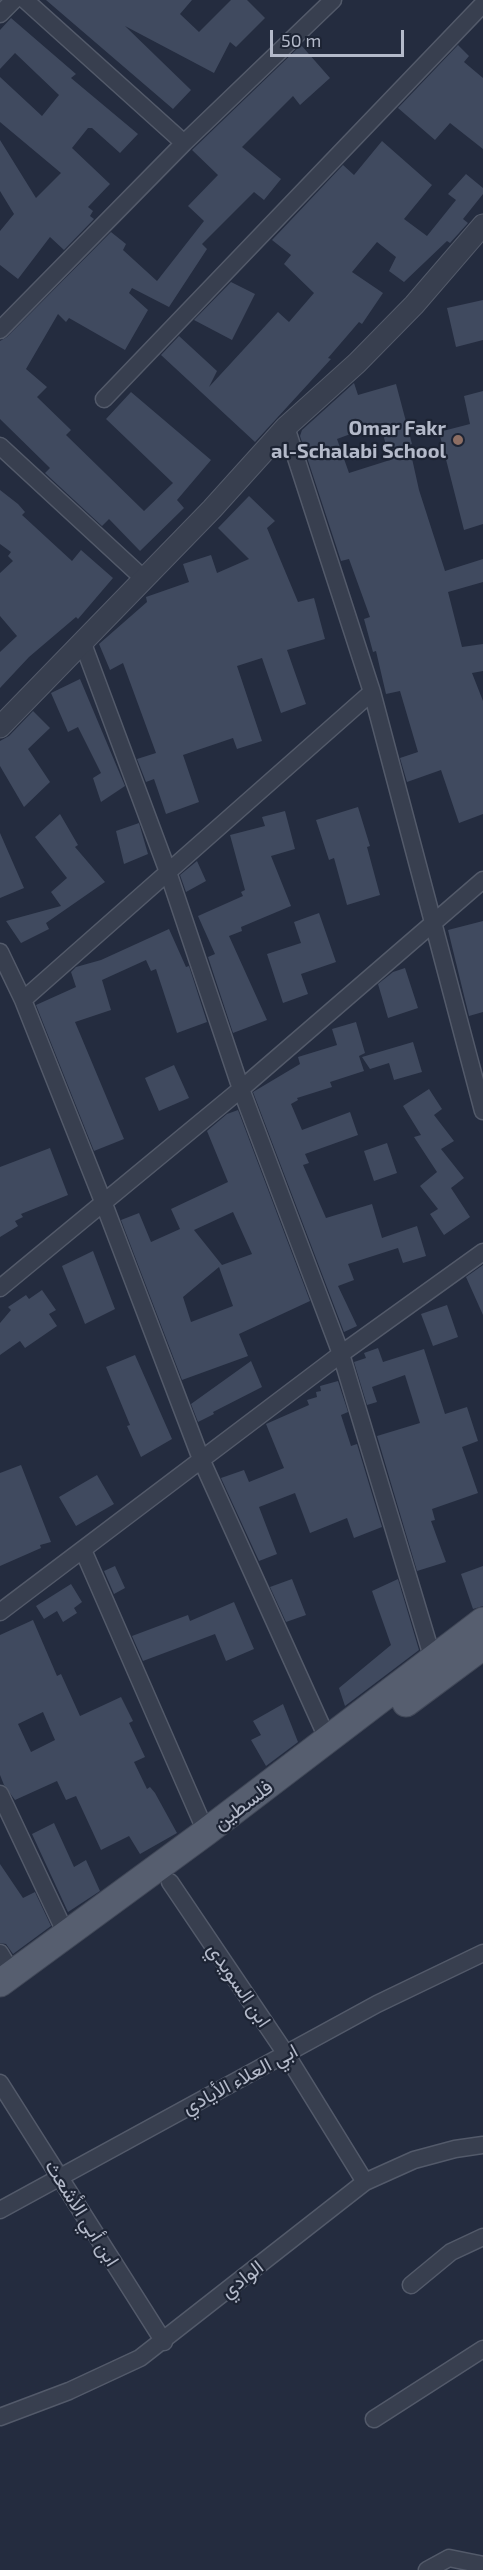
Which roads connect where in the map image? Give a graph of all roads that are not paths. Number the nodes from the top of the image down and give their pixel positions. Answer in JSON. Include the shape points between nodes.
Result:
{"nodes":[{"id":1,"x":14,"y":0,"type":"edge"},
{"id":2,"x":25,"y":0,"type":"edge"},
{"id":3,"x":333,"y":0,"type":"edge"},
{"id":4,"x":483,"y":4,"type":"edge"},
{"id":5,"x":0,"y":14,"type":"edge"},
{"id":6,"x":184,"y":143,"type":"junction"},
{"id":7,"x":483,"y":225,"type":"edge"},
{"id":8,"x":0,"y":330,"type":"edge"},
{"id":9,"x":104,"y":399,"type":"dead end"},
{"id":10,"x":286,"y":427,"type":"junction"},
{"id":11,"x":0,"y":446,"type":"edge"},
{"id":12,"x":143,"y":578,"type":"junction"},
{"id":13,"x":82,"y":641,"type":"junction"},
{"id":14,"x":372,"y":692,"type":"junction"},
{"id":15,"x":0,"y":727,"type":"edge"},
{"id":16,"x":168,"y":872,"type":"junction"},
{"id":17,"x":483,"y":880,"type":"edge"},
{"id":18,"x":433,"y":920,"type":"junction"},
{"id":19,"x":0,"y":952,"type":"edge"},
{"id":20,"x":23,"y":1000,"type":"junction"},
{"id":21,"x":241,"y":1089,"type":"junction"},
{"id":22,"x":483,"y":1111,"type":"edge"},
{"id":23,"x":104,"y":1204,"type":"junction"},
{"id":24,"x":483,"y":1252,"type":"edge"},
{"id":25,"x":0,"y":1288,"type":"edge"},
{"id":26,"x":341,"y":1354,"type":"junction"},
{"id":27,"x":201,"y":1459,"type":"junction"},
{"id":28,"x":83,"y":1550,"type":"junction"},
{"id":29,"x":0,"y":1612,"type":"edge"},
{"id":30,"x":483,"y":1622,"type":"edge"},
{"id":31,"x":483,"y":1646,"type":"edge"},
{"id":32,"x":436,"y":1668,"type":"junction"},
{"id":33,"x":328,"y":1740,"type":"junction"},
{"id":34,"x":0,"y":1794,"type":"edge"},
{"id":35,"x":253,"y":1808,"type":"junction"},
{"id":36,"x":206,"y":1832,"type":"junction"},
{"id":37,"x":170,"y":1882,"type":"junction"},
{"id":38,"x":68,"y":1936,"type":"junction"},
{"id":39,"x":483,"y":1953,"type":"edge"},
{"id":40,"x":4,"y":1970,"type":"edge"},
{"id":41,"x":0,"y":2004,"type":"edge"},
{"id":42,"x":286,"y":2054,"type":"junction"},
{"id":43,"x":0,"y":2083,"type":"edge"},
{"id":44,"x":483,"y":2145,"type":"edge"},
{"id":45,"x":58,"y":2177,"type":"junction"},
{"id":46,"x":365,"y":2182,"type":"junction"},
{"id":47,"x":0,"y":2210,"type":"edge"},
{"id":48,"x":483,"y":2237,"type":"edge"},
{"id":49,"x":411,"y":2285,"type":"dead end"},
{"id":50,"x":164,"y":2342,"type":"junction"},
{"id":51,"x":483,"y":2349,"type":"edge"},
{"id":52,"x":0,"y":2417,"type":"edge"},
{"id":53,"x":374,"y":2420,"type":"dead end"},
{"id":54,"x":483,"y":2565,"type":"edge"},
{"id":55,"x":427,"y":2570,"type":"edge"}],
"edges":[{"from":1,"to":5,"type":"street"},
{"from":2,"to":6,"type":"street"},
{"from":3,"to":6,"type":"street"},
{"from":4,"to":9,"type":"street"},
{"from":6,"to":8,"type":"street"},
{"from":7,"to":10,"type":"street","via":[[414,305]]},
{"from":10,"to":12,"type":"street"},
{"from":10,"to":14,"type":"street"},
{"from":11,"to":12,"type":"street"},
{"from":12,"to":13,"type":"street"},
{"from":13,"to":15,"type":"street"},
{"from":13,"to":16,"type":"street"},
{"from":14,"to":16,"type":"street"},
{"from":14,"to":18,"type":"street"},
{"from":16,"to":20,"type":"street"},
{"from":16,"to":21,"type":"street"},
{"from":17,"to":18,"type":"street"},
{"from":18,"to":21,"type":"street"},
{"from":18,"to":22,"type":"street"},
{"from":19,"to":20,"type":"street"},
{"from":20,"to":23,"type":"street"},
{"from":21,"to":23,"type":"street"},
{"from":21,"to":26,"type":"street"},
{"from":23,"to":25,"type":"street"},
{"from":23,"to":27,"type":"street"},
{"from":24,"to":26,"type":"street"},
{"from":26,"to":27,"type":"street"},
{"from":26,"to":32,"type":"street"},
{"from":27,"to":28,"type":"street"},
{"from":27,"to":33,"type":"street"},
{"from":28,"to":29,"type":"street"},
{"from":28,"to":36,"type":"street"},
{"from":30,"to":32,"type":"main road","name":"فلسطين"},
{"from":31,"to":32,"type":"main road","name":"فلسطين"},
{"from":32,"to":33,"type":"main road","name":"فلسطين"},
{"from":32,"to":35,"type":"main road","name":"فلسطين"},
{"from":33,"to":35,"type":"main road","name":"فلسطين"},
{"from":34,"to":38,"type":"street"},
{"from":35,"to":36,"type":"main road","name":"فلسطين"},
{"from":35,"to":37,"type":"main road","name":"فلسطين"},
{"from":36,"to":38,"type":"main road","name":"فلسطين"},
{"from":37,"to":41,"type":"main road","name":"فلسطين"},
{"from":37,"to":42,"type":"street","name":"ابن السويدي"},
{"from":38,"to":40,"type":"main road","name":"فلسطين"},
{"from":39,"to":42,"type":"street","name":"ابي العلاء الأيادي"},
{"from":42,"to":45,"type":"street","name":"ابي العلاء الأيادي"},
{"from":42,"to":46,"type":"street","name":"ابن السويدي"},
{"from":43,"to":45,"type":"street","name":"ابن أبي الأشعث"},
{"from":44,"to":46,"type":"street","name":"الوادي","via":[[414,2160]]},
{"from":45,"to":47,"type":"street","name":"ابي العلاء الأيادي"},
{"from":45,"to":50,"type":"street","name":"ابن أبي الأشعث"},
{"from":46,"to":50,"type":"street","name":"الوادي"},
{"from":48,"to":49,"type":"street","via":[[451,2252]]},
{"from":50,"to":52,"type":"street","name":"الوادي","via":[[114,2371]]},
{"from":51,"to":53,"type":"street"},
{"from":54,"to":55,"type":"street","via":[[449,2558]]}]}
